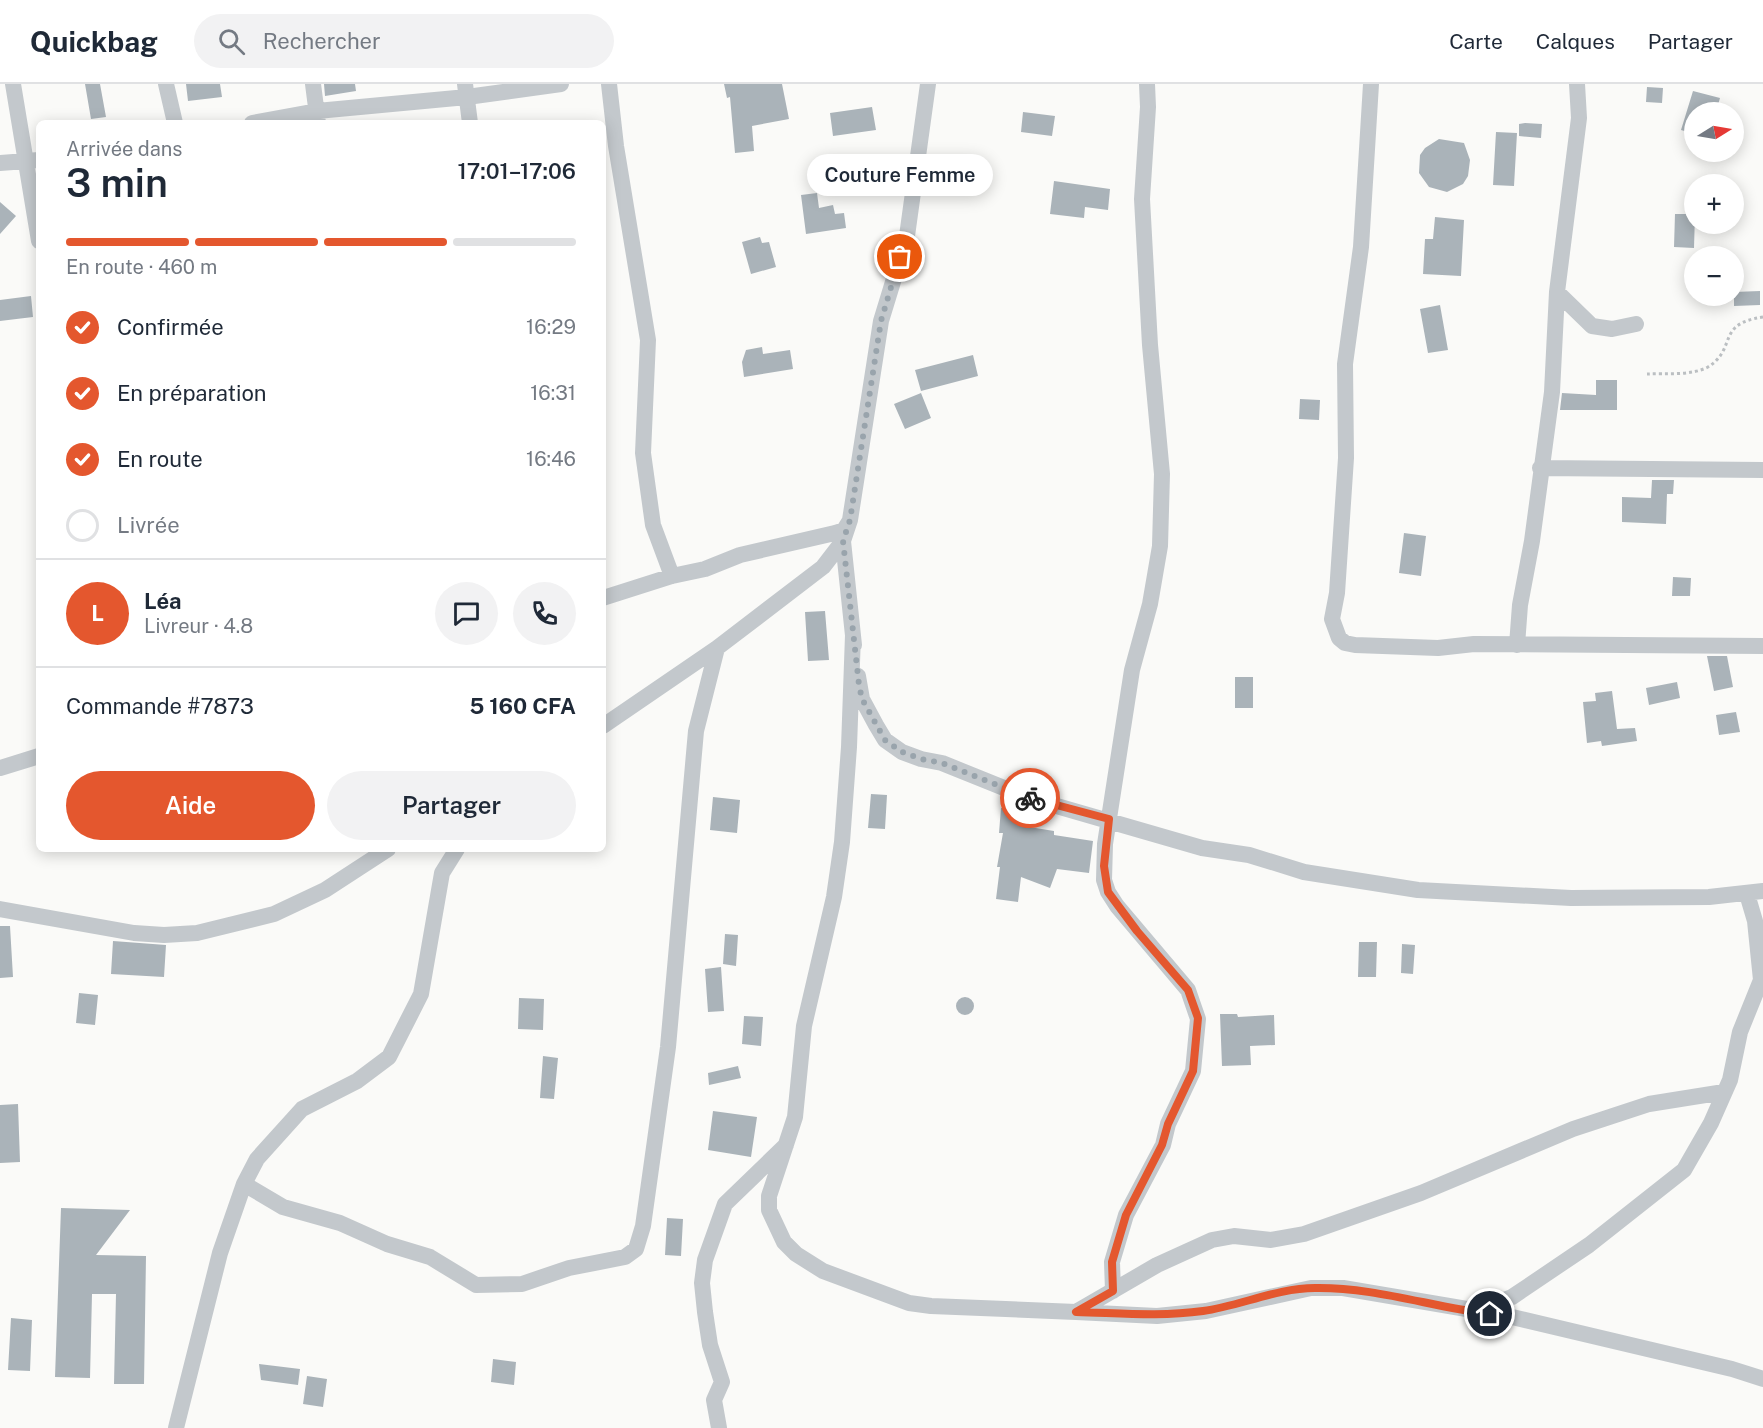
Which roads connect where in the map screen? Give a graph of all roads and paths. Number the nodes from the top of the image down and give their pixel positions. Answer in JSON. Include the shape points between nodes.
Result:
{"nodes":[{"id":1,"x":13,"y":84,"type":"edge"},
{"id":2,"x":166,"y":84,"type":"edge"},
{"id":3,"x":313,"y":84,"type":"edge"},
{"id":4,"x":561,"y":84,"type":"edge"},
{"id":5,"x":609,"y":84,"type":"edge"},
{"id":6,"x":928,"y":84,"type":"edge"},
{"id":7,"x":1147,"y":84,"type":"edge"},
{"id":8,"x":1371,"y":84,"type":"edge"},
{"id":9,"x":1577,"y":84,"type":"edge"},
{"id":10,"x":466,"y":90,"type":"edge"},
{"id":11,"x":317,"y":117,"type":"edge"},
{"id":12,"x":174,"y":120,"type":"edge"},
{"id":13,"x":284,"y":120,"type":"edge"},
{"id":14,"x":470,"y":120,"type":"edge"},
{"id":15,"x":32,"y":160,"type":"edge"},
{"id":16,"x":0,"y":163,"type":"edge"},
{"id":17,"x":36,"y":206,"type":"edge"},
{"id":18,"x":1557,"y":292,"type":"junction"},
{"id":19,"x":1763,"y":317,"type":"edge"},
{"id":20,"x":1636,"y":324,"type":"dead end"},
{"id":21,"x":1647,"y":374,"type":"dead end"},
{"id":22,"x":1540,"y":468,"type":"junction"},
{"id":23,"x":1763,"y":470,"type":"edge"},
{"id":24,"x":850,"y":520,"type":"junction"},
{"id":25,"x":843,"y":541,"type":"junction"},
{"id":26,"x":672,"y":576,"type":"junction"},
{"id":27,"x":606,"y":597,"type":"edge"},
{"id":28,"x":853,"y":635,"type":"junction"},
{"id":29,"x":1517,"y":645,"type":"junction"},
{"id":30,"x":1763,"y":646,"type":"edge"},
{"id":31,"x":717,"y":648,"type":"junction"},
{"id":32,"x":606,"y":724,"type":"edge"},
{"id":33,"x":36,"y":757,"type":"edge"},
{"id":34,"x":0,"y":768,"type":"edge"},
{"id":35,"x":1109,"y":819,"type":"junction"},
{"id":36,"x":383,"y":852,"type":"edge"},
{"id":37,"x":454,"y":852,"type":"edge"},
{"id":38,"x":1755,"y":892,"type":"edge"},
{"id":39,"x":0,"y":909,"type":"edge"},
{"id":40,"x":1724,"y":1092,"type":"junction"},
{"id":41,"x":787,"y":1144,"type":"junction"},
{"id":42,"x":244,"y":1184,"type":"junction"},
{"id":43,"x":1113,"y":1291,"type":"junction"},
{"id":44,"x":1076,"y":1312,"type":"junction"},
{"id":45,"x":1472,"y":1312,"type":"junction"},
{"id":46,"x":1763,"y":1379,"type":"edge"},
{"id":47,"x":176,"y":1428,"type":"edge"},
{"id":48,"x":719,"y":1428,"type":"edge"}],
"edges":[{"from":1,"to":15,"type":"street"},
{"from":2,"to":12,"type":"street"},
{"from":3,"to":11,"type":"street"},
{"from":4,"to":10,"type":"street"},
{"from":5,"to":26,"type":"street","via":[[648,340],[643,453],[647,485],[653,525]]},
{"from":6,"to":24,"type":"street","via":[[907,236],[881,321]]},
{"from":7,"to":35,"type":"street","via":[[1142,199],[1162,474],[1160,546],[1150,604],[1132,670]]},
{"from":8,"to":29,"type":"street","via":[[1361,247],[1345,363],[1346,458],[1334,626],[1345,643],[1355,645]]},
{"from":9,"to":18,"type":"street","via":[[1579,118]]},
{"from":10,"to":11,"type":"street"},
{"from":10,"to":14,"type":"street"},
{"from":11,"to":13,"type":"street"},
{"from":15,"to":16,"type":"street"},
{"from":15,"to":17,"type":"street"},
{"from":18,"to":20,"type":"street","via":[[1592,326],[1603,329]]},
{"from":18,"to":22,"type":"street","via":[[1551,392]]},
{"from":19,"to":21,"type":"path","via":[[1746,320],[1731,329],[1724,350],[1708,367],[1693,372]]},
{"from":22,"to":23,"type":"street"},
{"from":22,"to":29,"type":"street"},
{"from":24,"to":25,"type":"street"},
{"from":24,"to":26,"type":"street","via":[[844,530],[835,533]]},
{"from":25,"to":28,"type":"street"},
{"from":25,"to":31,"type":"street","via":[[823,567]]},
{"from":26,"to":27,"type":"street"},
{"from":28,"to":35,"type":"street","via":[[862,699],[885,740],[894,748],[1029,798]]},
{"from":28,"to":41,"type":"street","via":[[842,842],[834,897],[804,1026],[799,1088]]},
{"from":29,"to":30,"type":"street"},
{"from":31,"to":32,"type":"street"},
{"from":31,"to":42,"type":"street","via":[[696,731],[668,1047],[643,1226],[636,1249],[625,1257],[569,1268],[522,1284],[477,1285],[430,1257],[387,1244],[340,1223],[283,1207]]},
{"from":33,"to":34,"type":"street"},
{"from":35,"to":38,"type":"street","via":[[1151,835],[1249,855],[1304,872],[1418,890],[1571,898],[1709,897]]},
{"from":35,"to":43,"type":"street","via":[[1104,866],[1108,892],[1188,990],[1198,1018],[1193,1071],[1162,1145],[1126,1215],[1112,1262]]},
{"from":36,"to":39,"type":"street","via":[[325,890],[274,914],[197,933],[124,932]]},
{"from":37,"to":42,"type":"street","via":[[442,873],[421,994],[389,1057],[357,1081],[302,1109],[257,1159]]},
{"from":38,"to":40,"type":"street","via":[[1761,980],[1740,1032]]},
{"from":40,"to":43,"type":"street","via":[[1649,1104],[1573,1129],[1421,1193],[1304,1234],[1271,1240],[1234,1236],[1212,1240]]},
{"from":40,"to":45,"type":"street","via":[[1684,1170],[1589,1245],[1512,1297]]},
{"from":41,"to":44,"type":"street","via":[[769,1196],[769,1210],[784,1242],[823,1271],[909,1303]]},
{"from":41,"to":48,"type":"street","via":[[725,1204],[705,1260],[705,1312],[722,1382],[714,1400]]},
{"from":42,"to":47,"type":"street","via":[[220,1253]]},
{"from":43,"to":44,"type":"street"},
{"from":44,"to":45,"type":"street","via":[[1157,1316],[1206,1311],[1311,1288],[1342,1288],[1426,1300]]},
{"from":45,"to":46,"type":"street","via":[[1508,1316]]}]}
